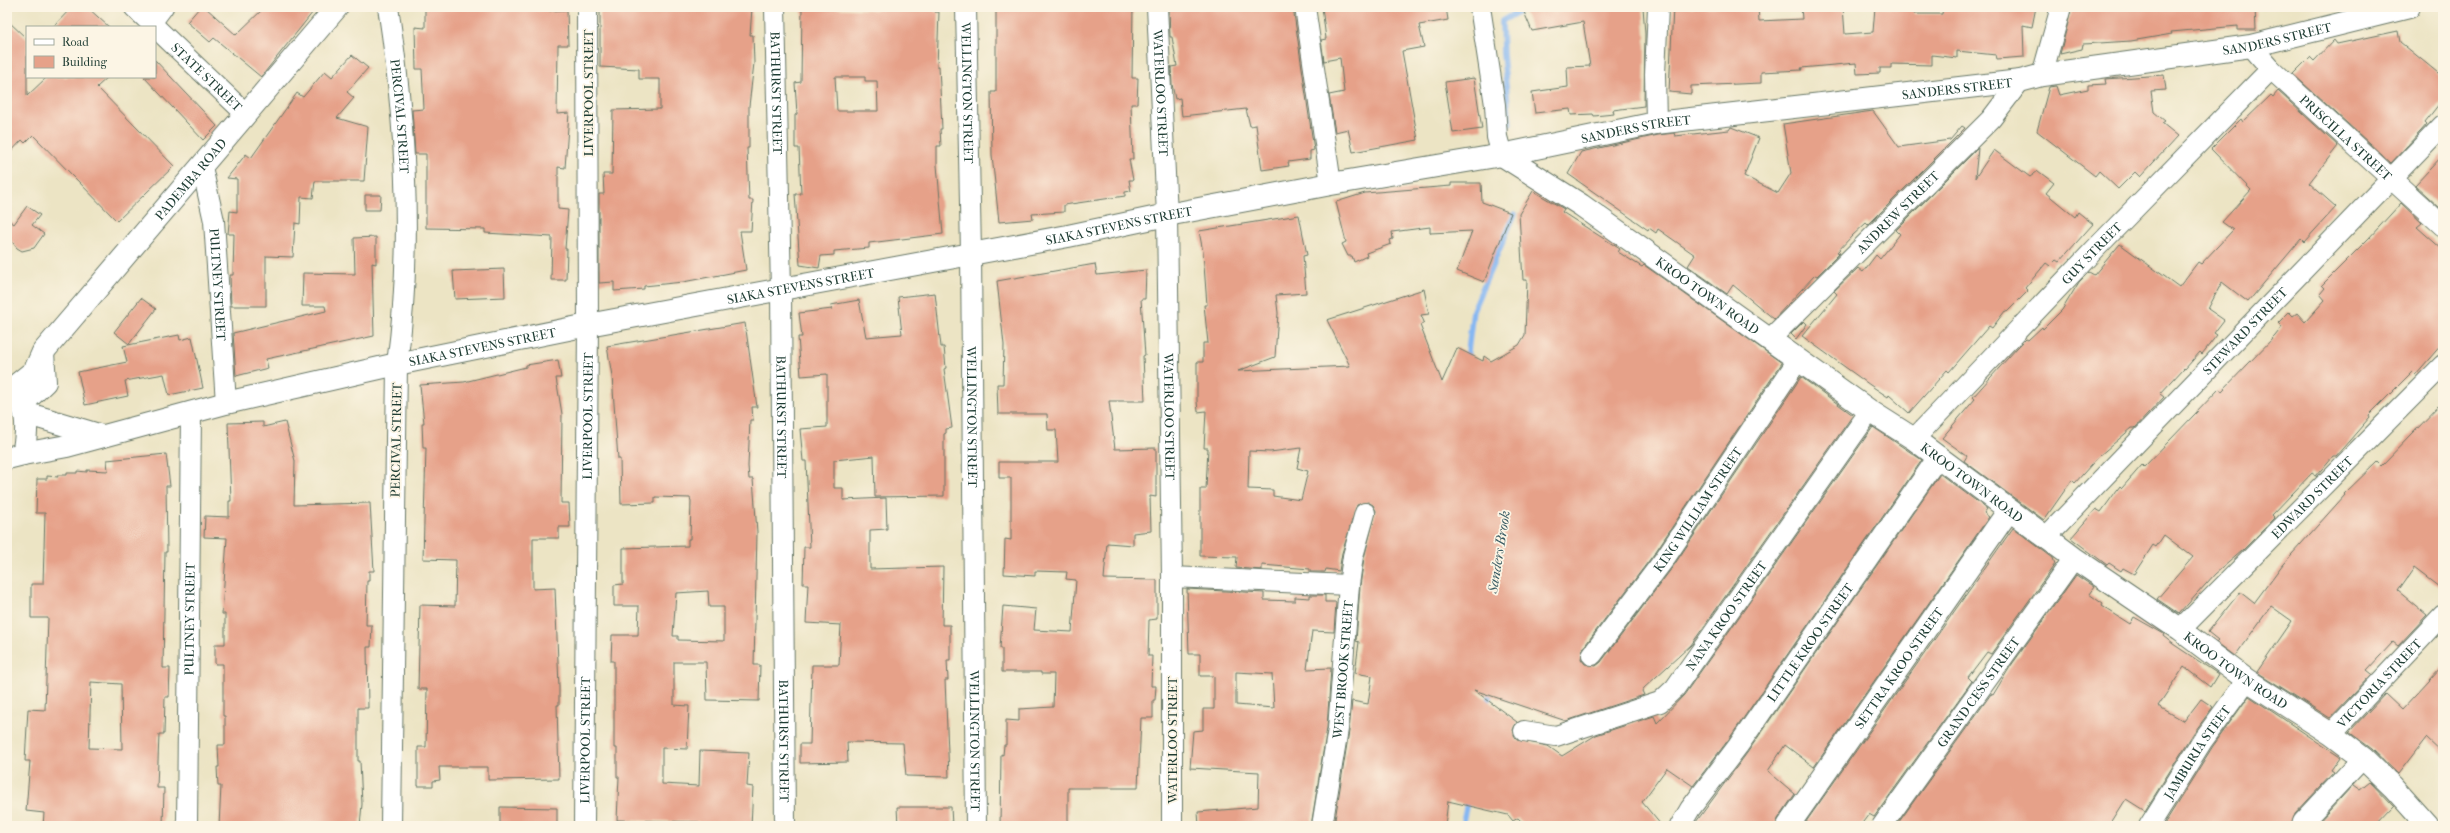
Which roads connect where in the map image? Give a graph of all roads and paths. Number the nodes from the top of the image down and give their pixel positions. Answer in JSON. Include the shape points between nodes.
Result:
{"nodes":[{"id":1,"x":134,"y":7,"type":"edge"},
{"id":2,"x":163,"y":7,"type":"edge"},
{"id":3,"x":337,"y":7,"type":"edge"},
{"id":4,"x":388,"y":7,"type":"edge"},
{"id":5,"x":587,"y":7,"type":"edge"},
{"id":6,"x":775,"y":7,"type":"edge"},
{"id":7,"x":966,"y":7,"type":"edge"},
{"id":8,"x":1157,"y":7,"type":"edge"},
{"id":9,"x":1305,"y":7,"type":"edge"},
{"id":10,"x":1480,"y":7,"type":"edge"},
{"id":11,"x":1658,"y":7,"type":"edge"},
{"id":12,"x":2061,"y":7,"type":"edge"},
{"id":13,"x":2402,"y":8,"type":"edge"},
{"id":14,"x":151,"y":22,"type":"junction"},
{"id":15,"x":155,"y":26,"type":"edge"},
{"id":16,"x":156,"y":27,"type":"edge"},
{"id":17,"x":2251,"y":46,"type":"junction"},
{"id":18,"x":2271,"y":69,"type":"junction"},
{"id":19,"x":2042,"y":75,"type":"junction"},
{"id":20,"x":2020,"y":81,"type":"junction"},
{"id":21,"x":246,"y":114,"type":"junction"},
{"id":22,"x":1656,"y":123,"type":"junction"},
{"id":23,"x":2443,"y":125,"type":"edge"},
{"id":24,"x":1502,"y":155,"type":"junction"},
{"id":25,"x":202,"y":167,"type":"junction"},
{"id":26,"x":2393,"y":178,"type":"junction"},
{"id":27,"x":1331,"y":184,"type":"junction"},
{"id":28,"x":1167,"y":215,"type":"junction"},
{"id":29,"x":2443,"y":226,"type":"edge"},
{"id":30,"x":971,"y":253,"type":"junction"},
{"id":31,"x":781,"y":291,"type":"junction"},
{"id":32,"x":588,"y":325,"type":"junction"},
{"id":33,"x":1770,"y":339,"type":"junction"},
{"id":34,"x":1798,"y":360,"type":"junction"},
{"id":35,"x":397,"y":364,"type":"junction"},
{"id":36,"x":2443,"y":366,"type":"edge"},
{"id":37,"x":16,"y":399,"type":"edge"},
{"id":38,"x":226,"y":403,"type":"junction"},
{"id":39,"x":1870,"y":411,"type":"junction"},
{"id":40,"x":191,"y":412,"type":"junction"},
{"id":41,"x":104,"y":436,"type":"junction"},
{"id":42,"x":1914,"y":439,"type":"junction"},
{"id":43,"x":15,"y":456,"type":"edge"},
{"id":44,"x":1938,"y":458,"type":"junction"},
{"id":45,"x":2009,"y":510,"type":"junction"},
{"id":46,"x":1365,"y":513,"type":"dead end"},
{"id":47,"x":2047,"y":536,"type":"junction"},
{"id":48,"x":2074,"y":558,"type":"junction"},
{"id":49,"x":1172,"y":577,"type":"junction"},
{"id":50,"x":1349,"y":584,"type":"junction"},
{"id":51,"x":2443,"y":615,"type":"edge"},
{"id":52,"x":2180,"y":630,"type":"junction"},
{"id":53,"x":1592,"y":655,"type":"dead end"},
{"id":54,"x":2247,"y":680,"type":"junction"},
{"id":55,"x":1524,"y":731,"type":"dead end"},
{"id":56,"x":2331,"y":734,"type":"junction"},
{"id":57,"x":2363,"y":758,"type":"junction"},
{"id":58,"x":186,"y":826,"type":"edge"},
{"id":59,"x":390,"y":826,"type":"edge"},
{"id":60,"x":584,"y":826,"type":"edge"},
{"id":61,"x":785,"y":826,"type":"edge"},
{"id":62,"x":976,"y":826,"type":"edge"},
{"id":63,"x":1172,"y":826,"type":"edge"},
{"id":64,"x":1322,"y":826,"type":"edge"},
{"id":65,"x":1680,"y":826,"type":"edge"},
{"id":66,"x":1788,"y":826,"type":"edge"},
{"id":67,"x":1882,"y":826,"type":"edge"},
{"id":68,"x":2149,"y":826,"type":"edge"},
{"id":69,"x":2302,"y":826,"type":"edge"},
{"id":70,"x":2428,"y":826,"type":"edge"}],
"edges":[{"from":1,"to":14,"type":"street","name":"STATE STREET"},
{"from":2,"to":14,"type":"street"},
{"from":3,"to":21,"type":"main road","name":"PADEMBA ROAD"},
{"from":4,"to":35,"type":"street","name":"PERCIVAL STREET","via":[[396,56],[404,150],[406,259]]},
{"from":5,"to":32,"type":"street","name":"LIVERPOOL STREET"},
{"from":6,"to":31,"type":"street","name":"BATHURST STREET"},
{"from":7,"to":30,"type":"street","name":"WELLINGTON STREET"},
{"from":8,"to":28,"type":"street","name":"WATERLOO STREET"},
{"from":9,"to":27,"type":"street"},
{"from":10,"to":24,"type":"street","via":[[1495,105],[1497,137]]},
{"from":11,"to":22,"type":"street"},
{"from":12,"to":19,"type":"street"},
{"from":13,"to":17,"type":"main road","name":"SANDERS STREET"},
{"from":14,"to":15,"type":"street","name":"STATE STREET"},
{"from":16,"to":21,"type":"street","name":"STATE STREET"},
{"from":17,"to":18,"type":"street","name":"PRISCILLA STREET"},
{"from":17,"to":19,"type":"main road","name":"SANDERS STREET"},
{"from":18,"to":26,"type":"street","name":"PRISCILLA STREET"},
{"from":18,"to":42,"type":"street","name":"GUY STREET","via":[[2097,246]]},
{"from":19,"to":20,"type":"main road","name":"SANDERS STREET"},
{"from":20,"to":22,"type":"main road","name":"SANDERS STREET"},
{"from":20,"to":33,"type":"street","name":"ANDREW STREET","via":[[1991,119]]},
{"from":21,"to":25,"type":"main road","name":"PADEMBA ROAD"},
{"from":22,"to":24,"type":"main road","name":"SANDERS STREET"},
{"from":23,"to":26,"type":"street","name":"STEWARD STREET"},
{"from":24,"to":27,"type":"main road","name":"SIAKA STEVENS STREET"},
{"from":24,"to":33,"type":"main road","name":"KROO TOWN ROAD","via":[[1581,205]]},
{"from":25,"to":37,"type":"main road","name":"PADEMBA ROAD","via":[[43,352],[45,382]]},
{"from":25,"to":38,"type":"street","name":"PULTNEY STREET","via":[[214,221]]},
{"from":26,"to":29,"type":"street","name":"PRISCILLA STREET"},
{"from":26,"to":47,"type":"street","name":"STEWARD STREET"},
{"from":27,"to":28,"type":"main road","name":"SIAKA STEVENS STREET"},
{"from":28,"to":30,"type":"main road","name":"SIAKA STEVENS STREET"},
{"from":28,"to":49,"type":"street","name":"WATERLOO STREET"},
{"from":30,"to":31,"type":"main road","name":"SIAKA STEVENS STREET"},
{"from":30,"to":62,"type":"street","name":"WELLINGTON STREET"},
{"from":31,"to":32,"type":"main road","name":"SIAKA STEVENS STREET"},
{"from":31,"to":61,"type":"street","name":"BATHURST STREET"},
{"from":32,"to":35,"type":"main road","name":"SIAKA STEVENS STREET"},
{"from":32,"to":60,"type":"street","name":"LIVERPOOL STREET"},
{"from":33,"to":34,"type":"main road","name":"KROO TOWN ROAD"},
{"from":34,"to":39,"type":"main road","name":"KROO TOWN ROAD"},
{"from":34,"to":53,"type":"street","name":"KING WILLIAM STREET","via":[[1662,561]]},
{"from":35,"to":38,"type":"main road","name":"SIAKA STEVENS STREET"},
{"from":35,"to":59,"type":"street","name":"PERCIVAL STREET"},
{"from":36,"to":52,"type":"street","name":"EDWARD STREET"},
{"from":37,"to":41,"type":"main road"},
{"from":37,"to":43,"type":"main road","via":[[27,429]]},
{"from":38,"to":40,"type":"main road","name":"SIAKA STEVENS STREET"},
{"from":39,"to":42,"type":"main road","name":"KROO TOWN ROAD"},
{"from":39,"to":55,"type":"street","name":"NANA KROO STREET","via":[[1676,688],[1660,702],[1556,736]]},
{"from":40,"to":41,"type":"main road","name":"SIAKA STEVENS STREET"},
{"from":40,"to":58,"type":"street","name":"PULTNEY STREET"},
{"from":41,"to":43,"type":"main road","name":"SIAKA STEVENS STREET"},
{"from":42,"to":44,"type":"main road","name":"KROO TOWN ROAD"},
{"from":44,"to":45,"type":"main road","name":"KROO TOWN ROAD"},
{"from":44,"to":65,"type":"street","name":"LITTLE KROO STREET"},
{"from":45,"to":47,"type":"main road","name":"KROO TOWN ROAD"},
{"from":45,"to":66,"type":"main road","name":"SETTRA KROO STREET"},
{"from":46,"to":50,"type":"street","name":"WEST BROOK STREET"},
{"from":47,"to":48,"type":"main road","name":"KROO TOWN ROAD"},
{"from":48,"to":52,"type":"main road","name":"KROO TOWN ROAD"},
{"from":48,"to":67,"type":"street","name":"GRAND CESS STREET"},
{"from":49,"to":50,"type":"street"},
{"from":49,"to":63,"type":"street","name":"WATERLOO STREET"},
{"from":50,"to":64,"type":"street","name":"WEST BROOK STREET","via":[[1338,729]]},
{"from":51,"to":56,"type":"street","name":"VICTORIA STREET"},
{"from":52,"to":54,"type":"main road","name":"KROO TOWN ROAD"},
{"from":54,"to":56,"type":"main road","name":"KROO TOWN ROAD"},
{"from":54,"to":68,"type":"street","name":"JAMBURIA STEET","via":[[2203,740]]},
{"from":56,"to":57,"type":"main road","name":"KROO TOWN ROAD"},
{"from":57,"to":69,"type":"street"},
{"from":57,"to":70,"type":"main road","name":"KROO TOWN ROAD"}]}
